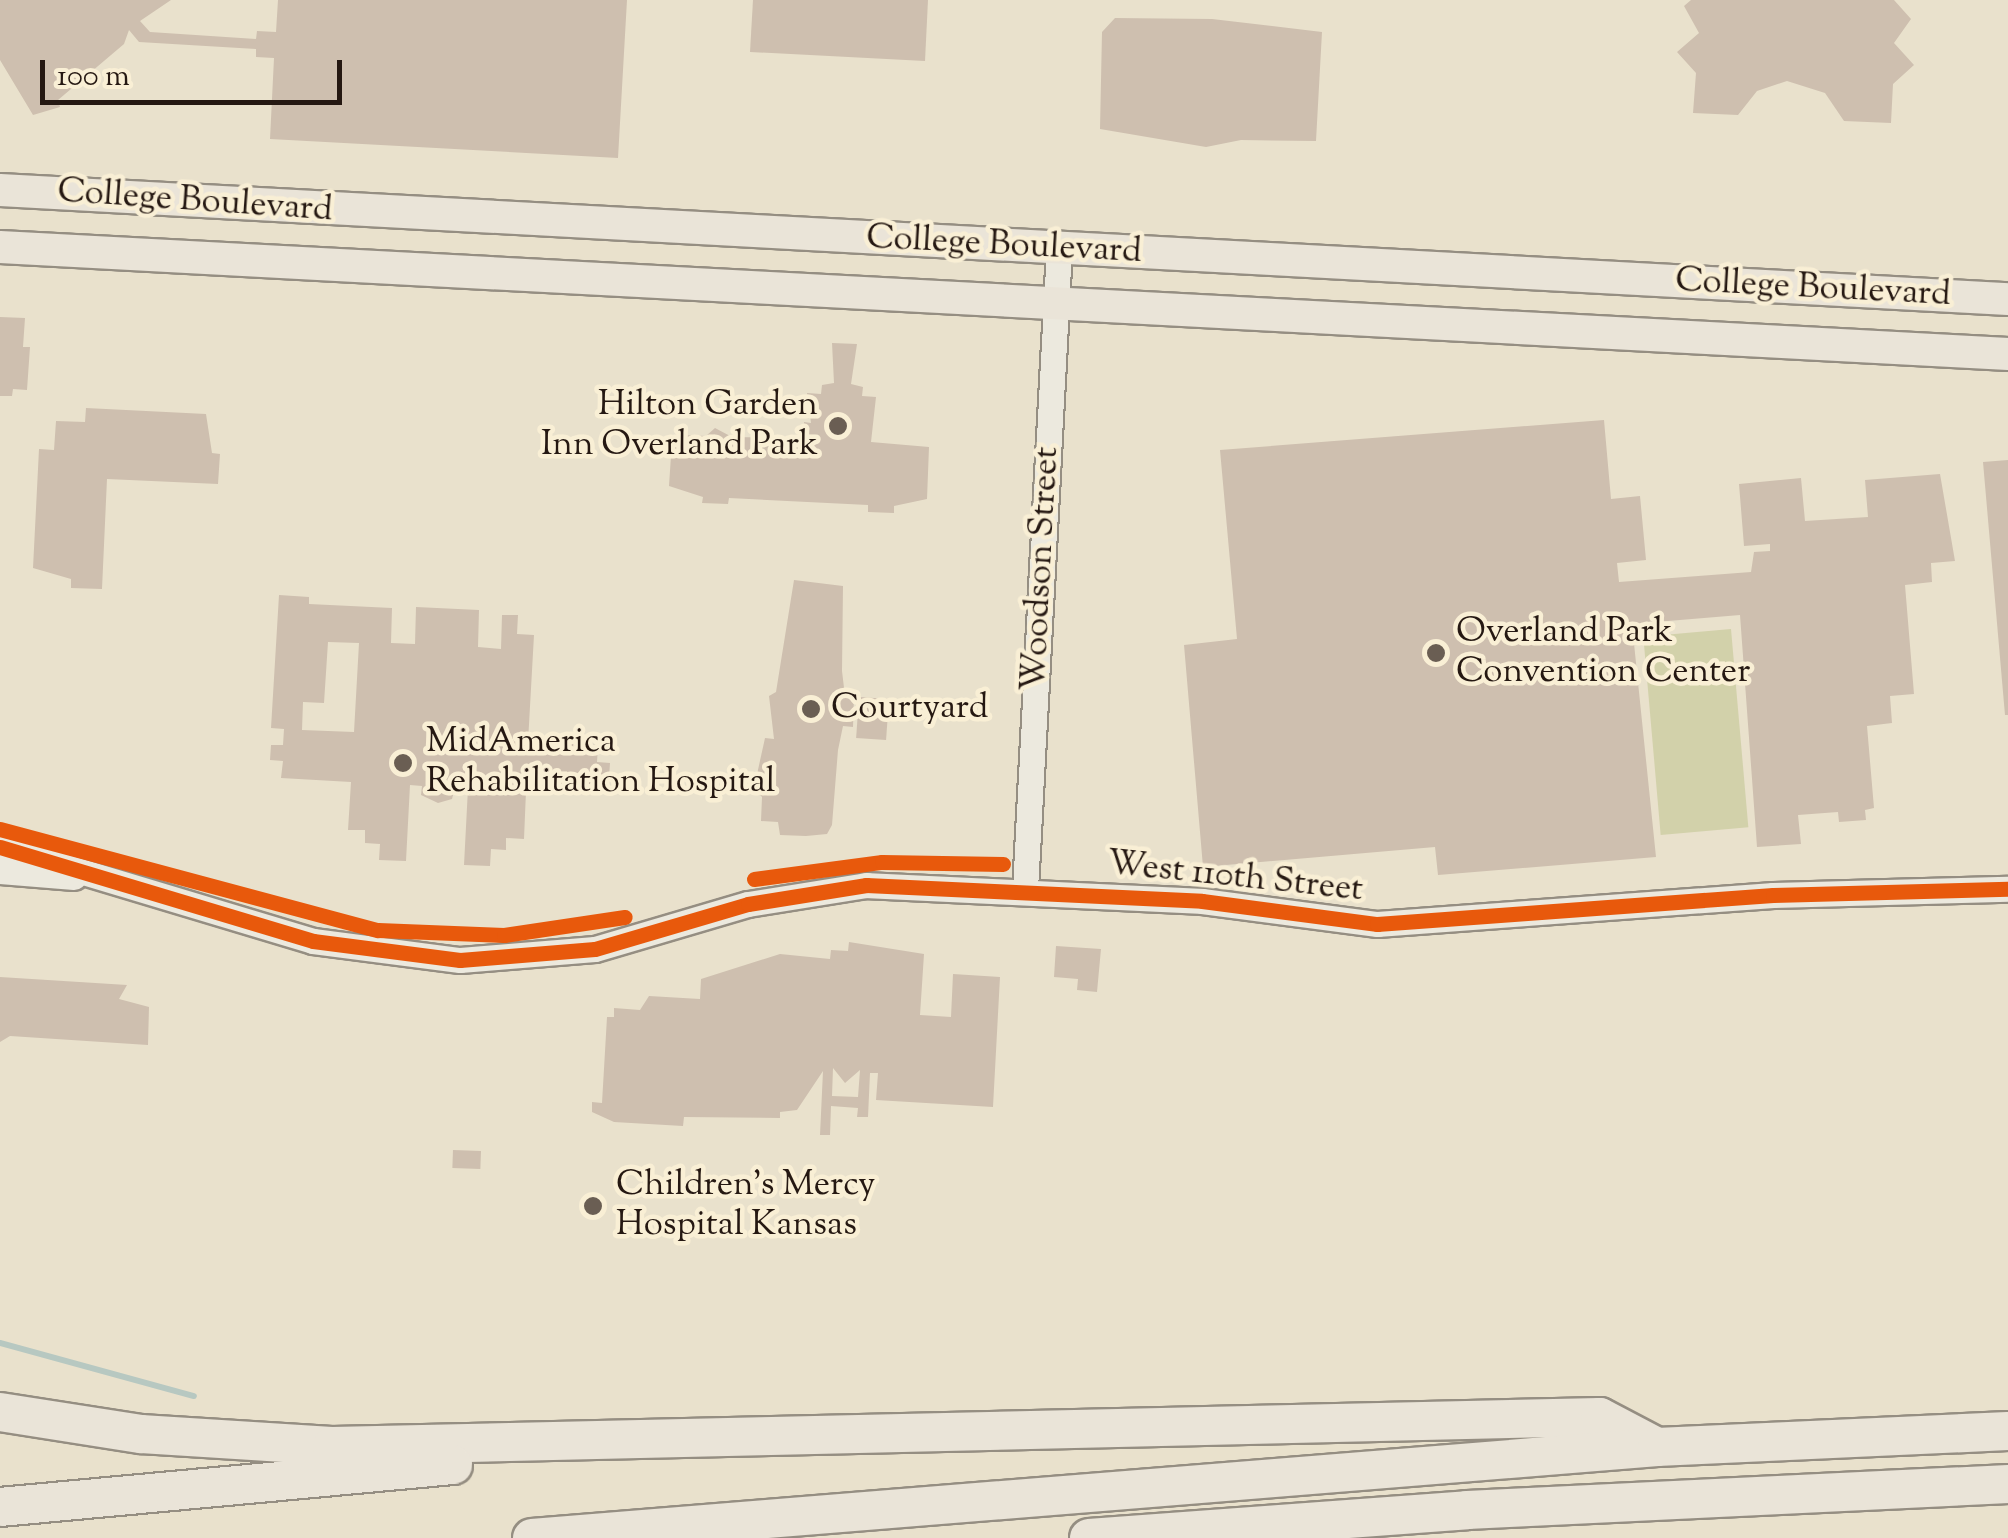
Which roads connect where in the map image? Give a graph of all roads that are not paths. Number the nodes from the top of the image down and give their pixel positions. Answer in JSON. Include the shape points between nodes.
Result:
{"nodes":[{"id":1,"x":0,"y":190,"type":"edge"},
{"id":2,"x":0,"y":247,"type":"edge"},
{"id":3,"x":1058,"y":249,"type":"junction"},
{"id":4,"x":2008,"y":299,"type":"edge"},
{"id":5,"x":1054,"y":304,"type":"junction"},
{"id":6,"x":2008,"y":354,"type":"edge"},
{"id":7,"x":0,"y":847,"type":"edge"},
{"id":8,"x":0,"y":871,"type":"edge"},
{"id":9,"x":91,"y":877,"type":"junction"},
{"id":10,"x":1025,"y":889,"type":"junction"},
{"id":11,"x":2008,"y":889,"type":"edge"},
{"id":12,"x":0,"y":1412,"type":"edge"},
{"id":13,"x":2008,"y":1431,"type":"edge"},
{"id":14,"x":659,"y":1442,"type":"junction"},
{"id":15,"x":1657,"y":1447,"type":"junction"},
{"id":16,"x":2008,"y":1484,"type":"edge"},
{"id":17,"x":0,"y":1507,"type":"edge"},
{"id":18,"x":1145,"y":1535,"type":"edge"},
{"id":19,"x":532,"y":1538,"type":"edge"},
{"id":20,"x":1089,"y":1538,"type":"edge"}],
"edges":[{"from":1,"to":3,"type":"main road","name":"College Boulevard"},
{"from":2,"to":5,"type":"main road","name":"College Boulevard"},
{"from":3,"to":4,"type":"main road","name":"College Boulevard"},
{"from":3,"to":5,"type":"street","name":"Woodson Street"},
{"from":5,"to":6,"type":"main road","name":"College Boulevard"},
{"from":5,"to":10,"type":"street","name":"Woodson Street"},
{"from":7,"to":9,"type":"street","name":"West 110th Street"},
{"from":8,"to":9,"type":"street","name":"West 110th Street"},
{"from":9,"to":10,"type":"street","name":"West 110th Street","via":[[326,944],[460,960],[595,948],[748,904],[834,888]]},
{"from":10,"to":11,"type":"street","name":"West 110th Street","via":[[1202,900],[1377,924],[1773,895]]},
{"from":12,"to":14,"type":"highway","via":[[261,1444]]},
{"from":13,"to":15,"type":"highway"},
{"from":14,"to":15,"type":"highway","via":[[1600,1417]]},
{"from":14,"to":17,"type":"highway","via":[[336,1479]]},
{"from":15,"to":19,"type":"highway"},
{"from":16,"to":18,"type":"highway","via":[[1506,1508]]},
{"from":18,"to":20,"type":"highway"}]}
